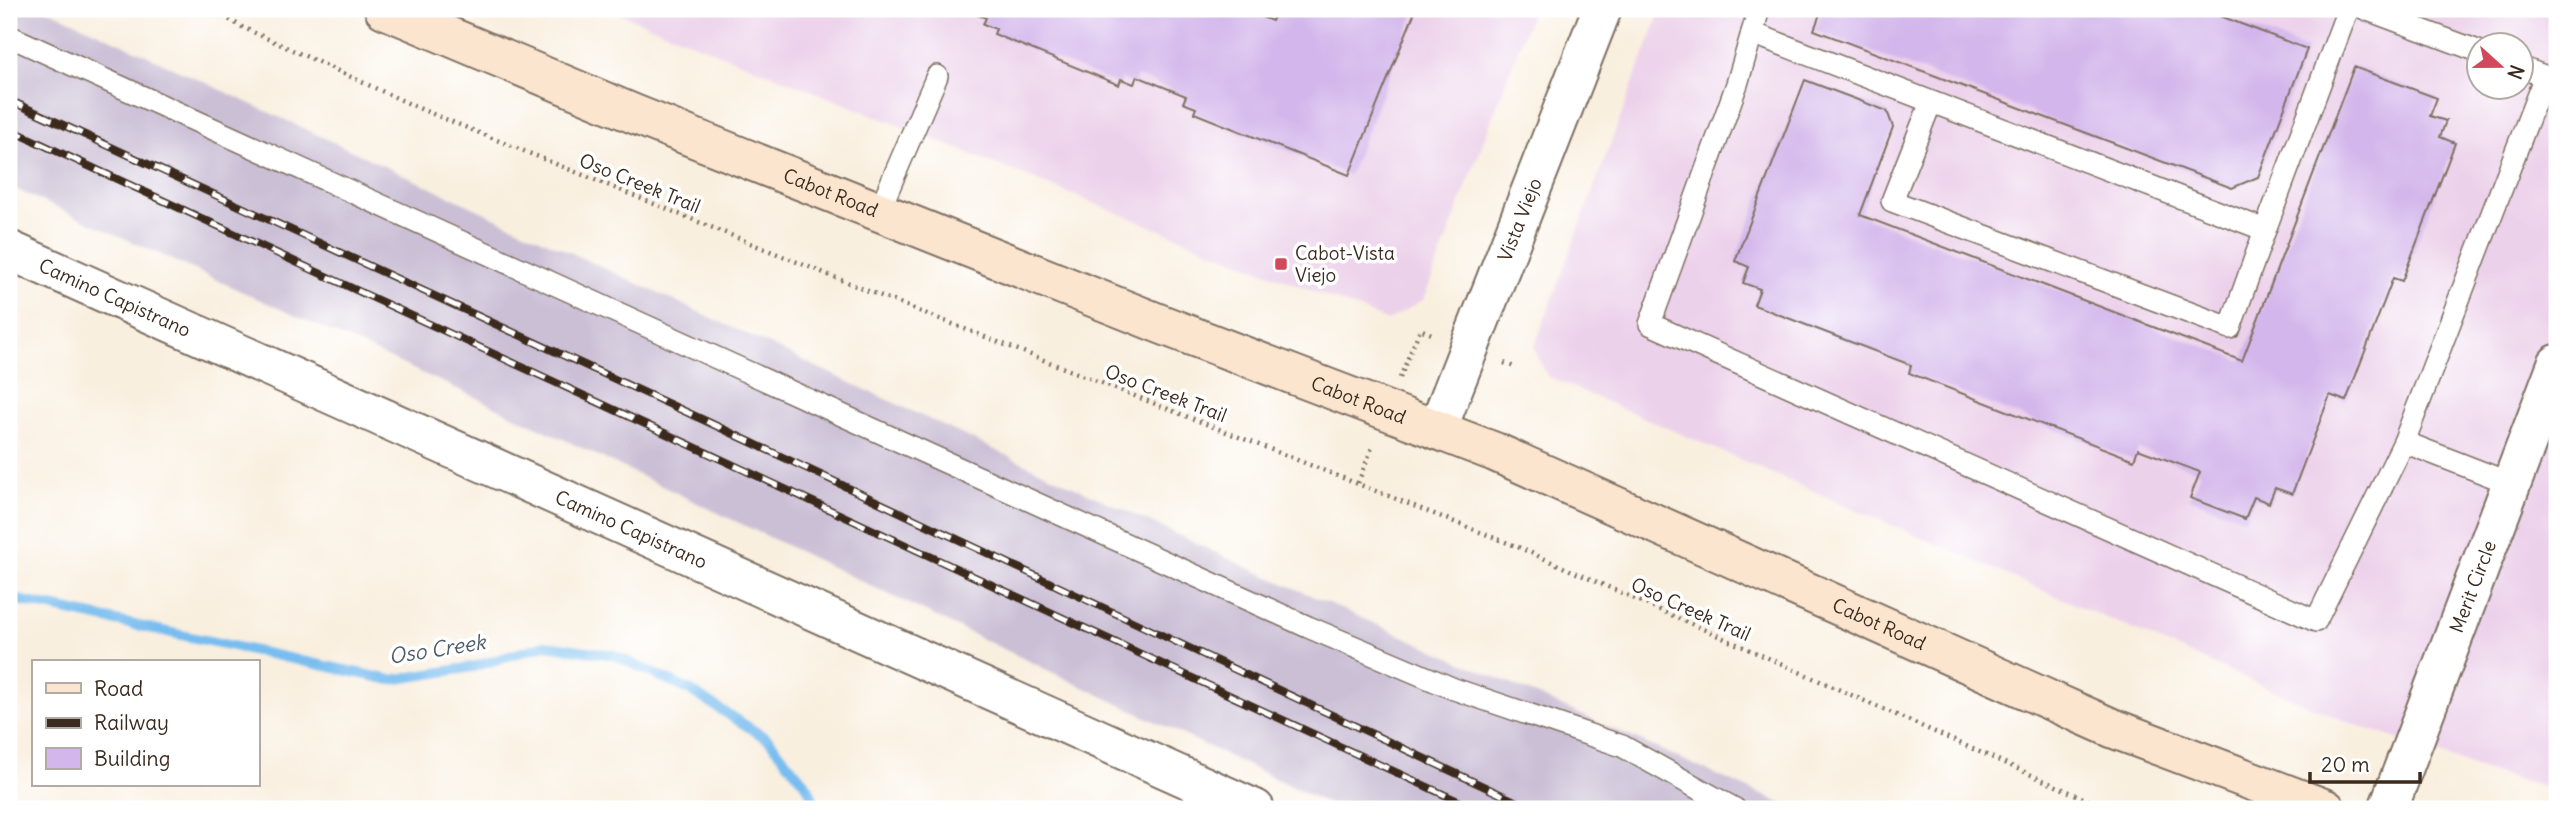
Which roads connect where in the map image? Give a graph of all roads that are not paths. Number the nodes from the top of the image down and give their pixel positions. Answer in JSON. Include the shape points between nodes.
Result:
{"nodes":[{"id":1,"x":1602,"y":9,"type":"edge"},
{"id":2,"x":1759,"y":9,"type":"edge"},
{"id":3,"x":2348,"y":9,"type":"edge"},
{"id":4,"x":2365,"y":9,"type":"edge"},
{"id":5,"x":408,"y":14,"type":"edge"},
{"id":6,"x":1752,"y":33,"type":"junction"},
{"id":7,"x":9,"y":36,"type":"edge"},
{"id":8,"x":2464,"y":45,"type":"edge"},
{"id":9,"x":2534,"y":72,"type":"edge"},
{"id":10,"x":937,"y":76,"type":"dead end"},
{"id":11,"x":2551,"y":78,"type":"edge"},
{"id":12,"x":1931,"y":102,"type":"junction"},
{"id":13,"x":879,"y":211,"type":"junction"},
{"id":14,"x":2266,"y":230,"type":"junction"},
{"id":15,"x":9,"y":250,"type":"edge"},
{"id":16,"x":2557,"y":364,"type":"edge"},
{"id":17,"x":1437,"y":430,"type":"junction"},
{"id":18,"x":2404,"y":442,"type":"junction"},
{"id":19,"x":2512,"y":484,"type":"junction"},
{"id":20,"x":1255,"y":809,"type":"edge"},
{"id":21,"x":1735,"y":809,"type":"edge"},
{"id":22,"x":2326,"y":809,"type":"edge"},
{"id":23,"x":2388,"y":809,"type":"edge"}],
"edges":[{"from":1,"to":17,"type":"street","name":"Vista Viejo"},
{"from":2,"to":6,"type":"lane"},
{"from":3,"to":14,"type":"lane"},
{"from":4,"to":8,"type":"lane"},
{"from":5,"to":13,"type":"main road","name":"Cabot Road","via":[[634,114]]},
{"from":6,"to":12,"type":"lane"},
{"from":6,"to":18,"type":"lane","via":[[1650,324],[2316,621]]},
{"from":7,"to":21,"type":"lane","via":[[1308,627],[1454,689],[1622,746]]},
{"from":9,"to":11,"type":"lane"},
{"from":10,"to":13,"type":"lane"},
{"from":11,"to":18,"type":"lane"},
{"from":12,"to":14,"type":"lane"},
{"from":12,"to":14,"type":"lane","via":[[1892,201],[2230,328]]},
{"from":13,"to":17,"type":"main road","name":"Cabot Road"},
{"from":15,"to":20,"type":"street","name":"Camino Capistrano"},
{"from":16,"to":19,"type":"street","name":"Merit Circle"},
{"from":17,"to":22,"type":"main road","name":"Cabot Road","via":[[2112,728]]},
{"from":18,"to":19,"type":"lane"},
{"from":19,"to":23,"type":"street","name":"Merit Circle"}]}
